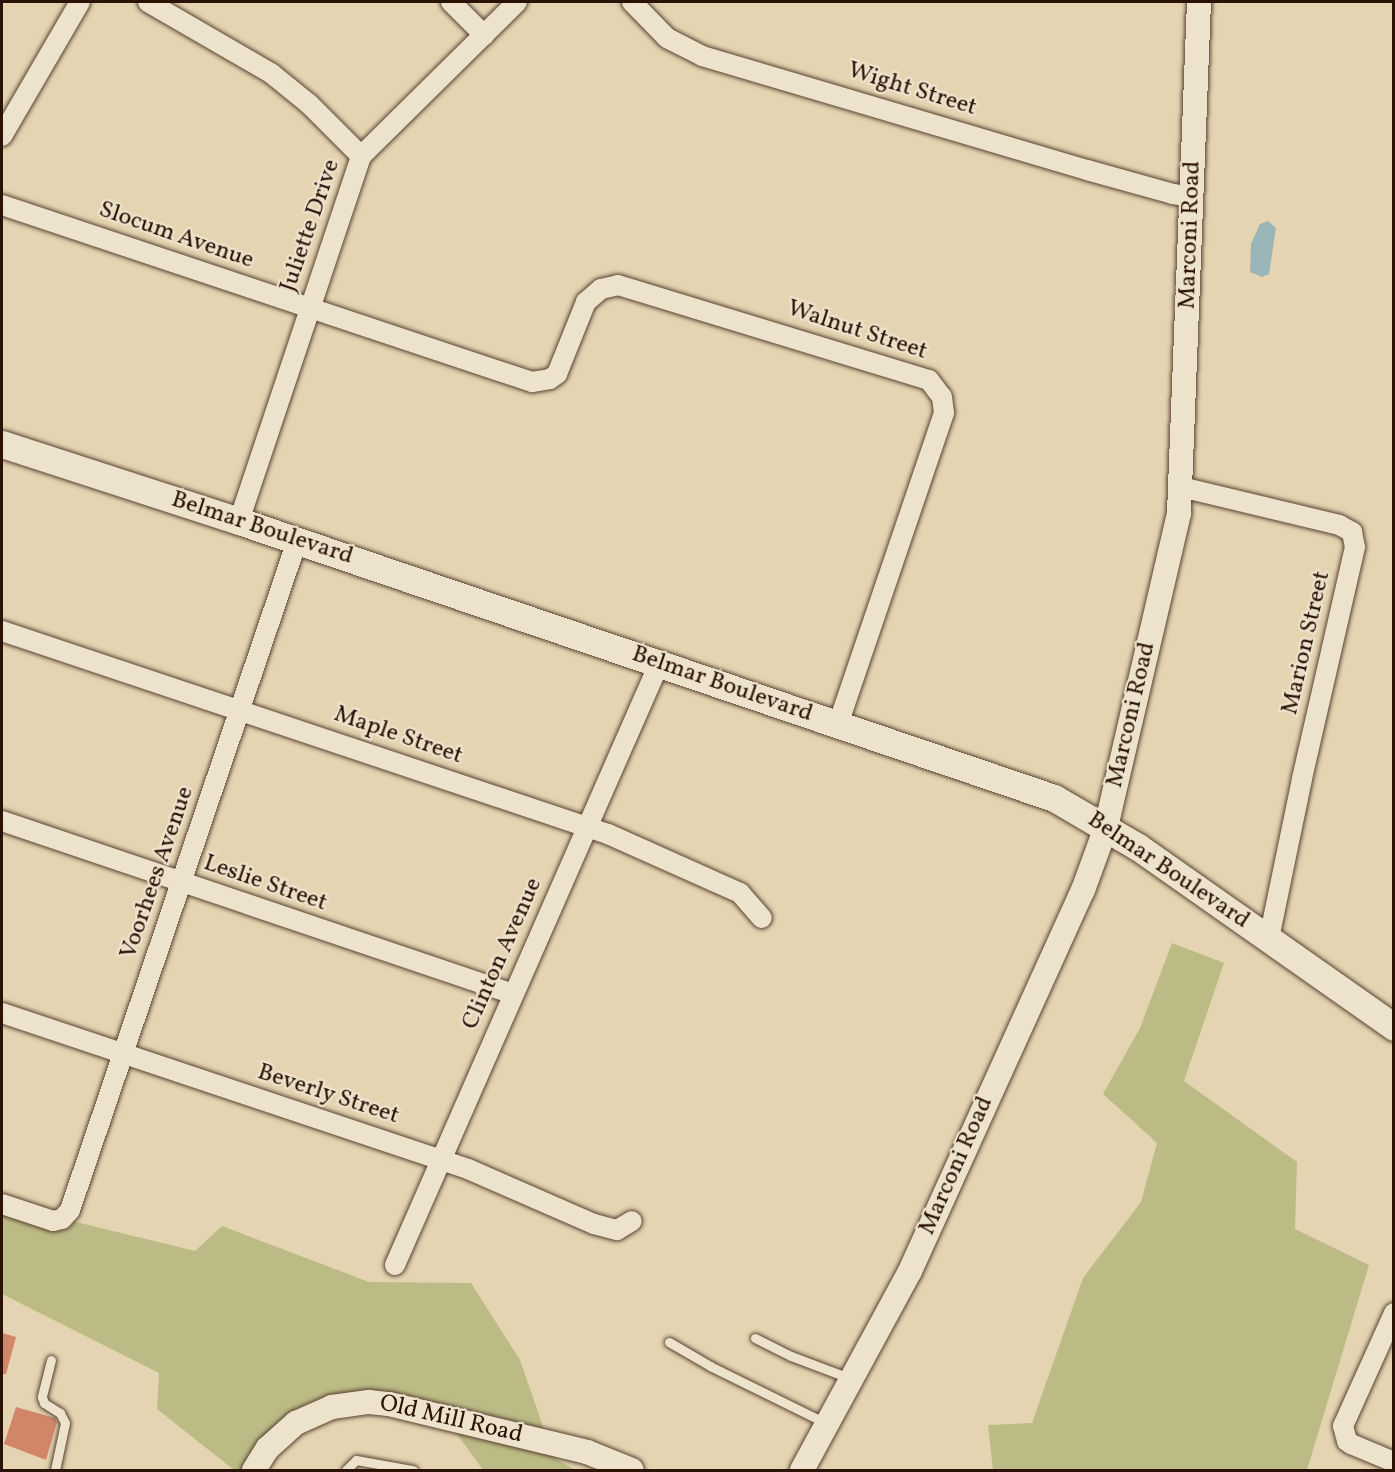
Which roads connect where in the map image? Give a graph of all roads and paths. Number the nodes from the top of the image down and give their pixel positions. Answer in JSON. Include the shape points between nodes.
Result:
{"nodes":[{"id":1,"x":80,"y":2,"type":"edge"},
{"id":2,"x":148,"y":2,"type":"edge"},
{"id":3,"x":451,"y":2,"type":"edge"},
{"id":4,"x":517,"y":2,"type":"edge"},
{"id":5,"x":632,"y":2,"type":"edge"},
{"id":6,"x":1200,"y":2,"type":"edge"},
{"id":7,"x":484,"y":35,"type":"junction"},
{"id":8,"x":2,"y":136,"type":"edge"},
{"id":9,"x":362,"y":156,"type":"junction"},
{"id":10,"x":1193,"y":197,"type":"junction"},
{"id":11,"x":2,"y":205,"type":"edge"},
{"id":12,"x":310,"y":309,"type":"junction"},
{"id":13,"x":540,"y":382,"type":"joint"},
{"id":14,"x":2,"y":444,"type":"edge"},
{"id":15,"x":1181,"y":487,"type":"junction"},
{"id":16,"x":239,"y":521,"type":"junction"},
{"id":17,"x":297,"y":541,"type":"junction"},
{"id":18,"x":2,"y":631,"type":"edge"},
{"id":19,"x":659,"y":664,"type":"junction"},
{"id":20,"x":240,"y":710,"type":"junction"},
{"id":21,"x":838,"y":724,"type":"junction"},
{"id":22,"x":2,"y":821,"type":"edge"},
{"id":23,"x":1106,"y":826,"type":"junction"},
{"id":24,"x":588,"y":827,"type":"junction"},
{"id":25,"x":182,"y":882,"type":"junction"},
{"id":26,"x":762,"y":918,"type":"dead end"},
{"id":27,"x":1269,"y":939,"type":"junction"},
{"id":28,"x":513,"y":994,"type":"junction"},
{"id":29,"x":2,"y":1013,"type":"edge"},
{"id":30,"x":1394,"y":1027,"type":"edge"},
{"id":31,"x":124,"y":1054,"type":"junction"},
{"id":32,"x":442,"y":1159,"type":"junction"},
{"id":33,"x":2,"y":1204,"type":"edge"},
{"id":34,"x":633,"y":1221,"type":"dead end"},
{"id":35,"x":395,"y":1265,"type":"dead end"},
{"id":36,"x":1394,"y":1313,"type":"edge"},
{"id":37,"x":755,"y":1338,"type":"dead end"},
{"id":38,"x":669,"y":1342,"type":"dead end"},
{"id":39,"x":51,"y":1360,"type":"dead end"},
{"id":40,"x":852,"y":1379,"type":"junction"},
{"id":41,"x":828,"y":1424,"type":"junction"},
{"id":42,"x":1394,"y":1462,"type":"edge"},
{"id":43,"x":55,"y":1470,"type":"edge"},
{"id":44,"x":254,"y":1470,"type":"edge"},
{"id":45,"x":346,"y":1470,"type":"edge"},
{"id":46,"x":413,"y":1470,"type":"edge"},
{"id":47,"x":632,"y":1470,"type":"edge"},
{"id":48,"x":802,"y":1470,"type":"edge"}],
"edges":[{"from":1,"to":8,"type":"street"},
{"from":2,"to":9,"type":"street","via":[[272,74]]},
{"from":3,"to":7,"type":"street"},
{"from":4,"to":7,"type":"street","name":"Juliette Drive"},
{"from":5,"to":10,"type":"street","name":"Wight Street","via":[[667,38],[702,56],[1109,176]]},
{"from":6,"to":10,"type":"street","name":"Marconi Road"},
{"from":7,"to":9,"type":"street","name":"Juliette Drive"},
{"from":9,"to":12,"type":"street","name":"Juliette Drive"},
{"from":10,"to":15,"type":"street","name":"Marconi Road"},
{"from":11,"to":12,"type":"street","name":"Slocum Avenue"},
{"from":12,"to":13,"type":"street","name":"Slocum Avenue"},
{"from":12,"to":16,"type":"street","name":"Juliette Drive"},
{"from":13,"to":21,"type":"street","name":"Walnut Street","via":[[562,368],[586,302],[601,289],[618,285],[919,375],[936,387],[944,413]]},
{"from":14,"to":16,"type":"main road","name":"Belmar Boulevard"},
{"from":15,"to":23,"type":"street","name":"Marconi Road","via":[[1175,537]]},
{"from":15,"to":27,"type":"street","name":"Marion Street","via":[[1339,525],[1352,532],[1355,547]]},
{"from":16,"to":17,"type":"main road","name":"Belmar Boulevard"},
{"from":17,"to":19,"type":"main road","name":"Belmar Boulevard"},
{"from":17,"to":20,"type":"street","name":"Voorhees Avenue"},
{"from":18,"to":20,"type":"street","name":"Maple Street"},
{"from":19,"to":21,"type":"main road","name":"Belmar Boulevard"},
{"from":19,"to":24,"type":"street","name":"Clinton Avenue"},
{"from":20,"to":24,"type":"street","name":"Maple Street"},
{"from":20,"to":25,"type":"street","name":"Voorhees Avenue"},
{"from":21,"to":23,"type":"main road","name":"Belmar Boulevard","via":[[1054,798]]},
{"from":22,"to":25,"type":"street","name":"Leslie Street"},
{"from":23,"to":27,"type":"main road","name":"Belmar Boulevard"},
{"from":23,"to":40,"type":"street","name":"Marconi Road","via":[[1083,890],[928,1232]]},
{"from":24,"to":26,"type":"street","name":"Maple Street","via":[[740,893]]},
{"from":24,"to":28,"type":"street","name":"Clinton Avenue"},
{"from":25,"to":28,"type":"street","name":"Leslie Street"},
{"from":25,"to":31,"type":"street","name":"Voorhees Avenue"},
{"from":27,"to":30,"type":"main road","name":"Belmar Boulevard"},
{"from":28,"to":32,"type":"street","name":"Clinton Avenue"},
{"from":29,"to":31,"type":"street","name":"Beverly Street"},
{"from":31,"to":32,"type":"street","name":"Beverly Street"},
{"from":31,"to":33,"type":"street","name":"Voorhees Avenue","via":[[70,1210],[62,1219],[46,1219]]},
{"from":32,"to":34,"type":"street","name":"Beverly Street","via":[[594,1224],[617,1230]]},
{"from":32,"to":35,"type":"street","name":"Clinton Avenue"},
{"from":36,"to":42,"type":"street","via":[[1343,1426],[1351,1444]]},
{"from":37,"to":40,"type":"lane"},
{"from":38,"to":41,"type":"lane"},
{"from":39,"to":43,"type":"lane","via":[[42,1397],[65,1423]]},
{"from":40,"to":41,"type":"street","name":"Marconi Road"},
{"from":41,"to":48,"type":"street","name":"Marconi Road"},
{"from":44,"to":47,"type":"street","name":"Old Mill Road","via":[[268,1448],[297,1423],[332,1407],[369,1402],[587,1452]]},
{"from":45,"to":46,"type":"lane","via":[[356,1460]]}]}
